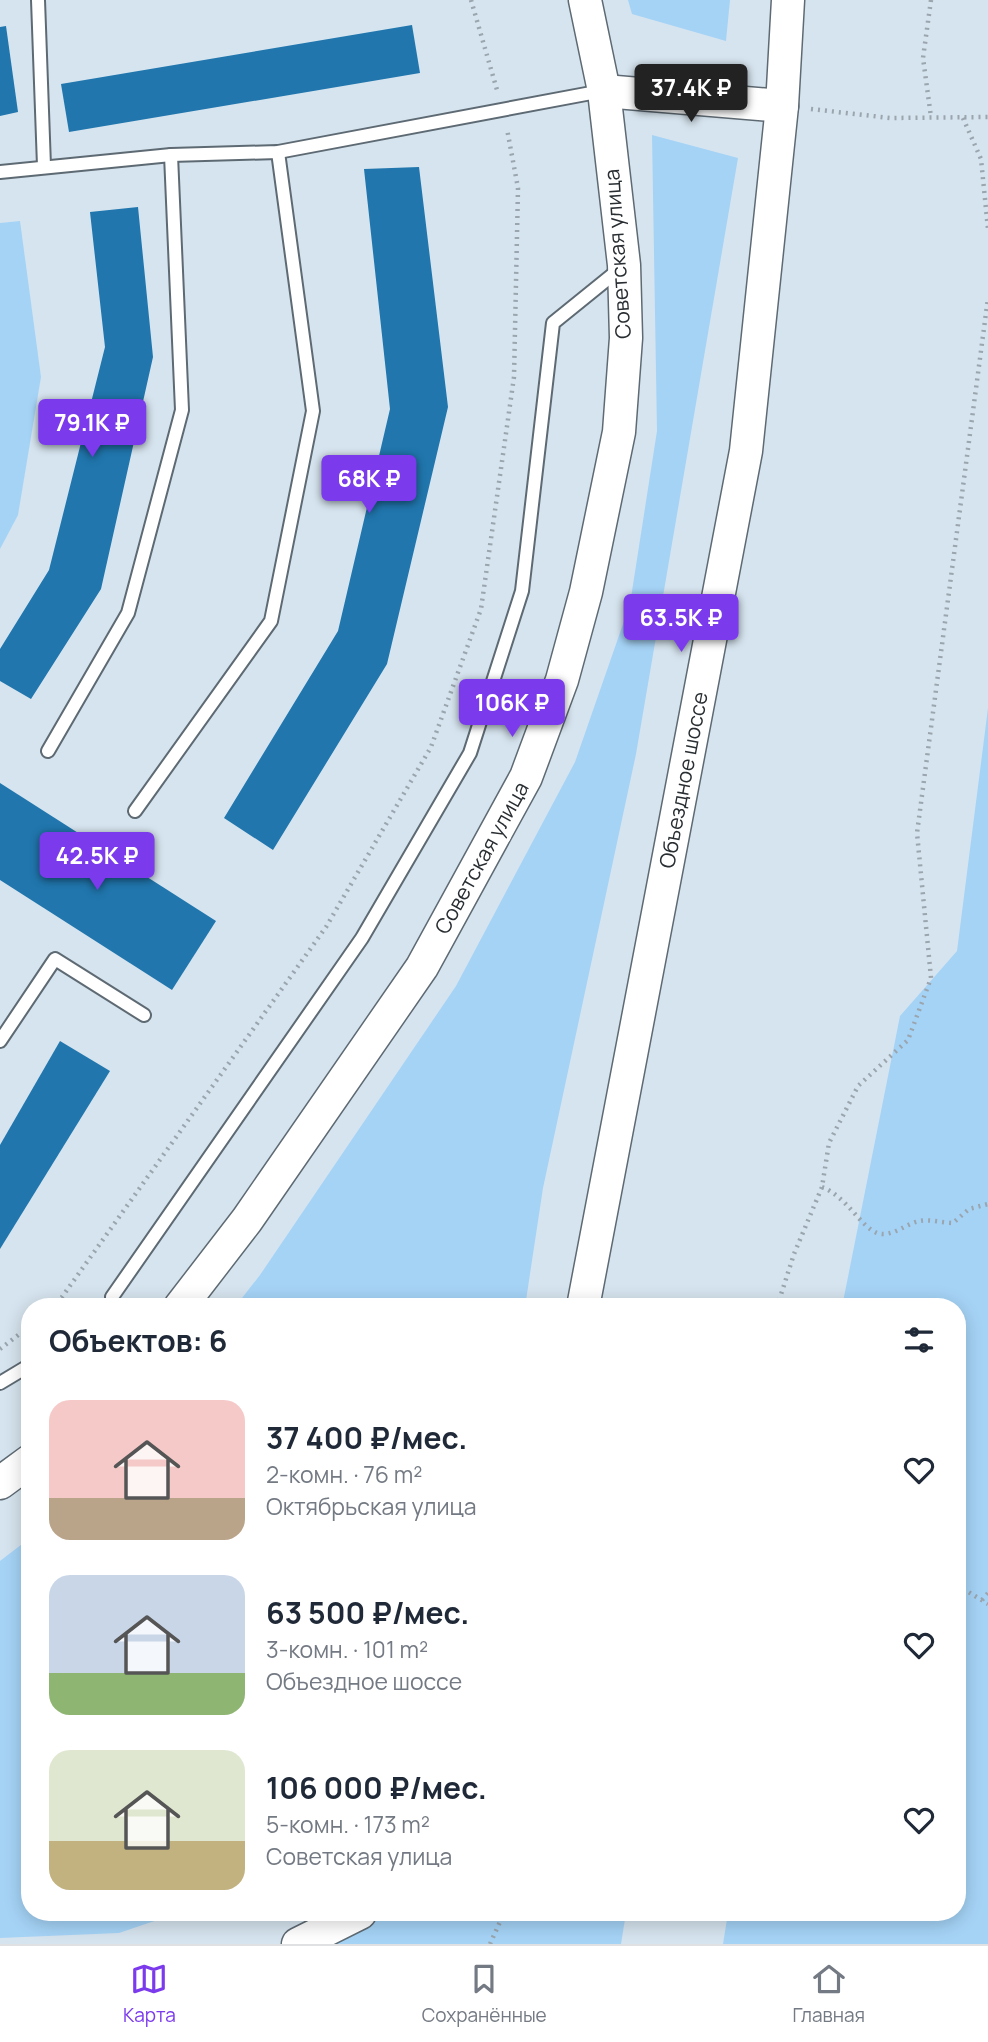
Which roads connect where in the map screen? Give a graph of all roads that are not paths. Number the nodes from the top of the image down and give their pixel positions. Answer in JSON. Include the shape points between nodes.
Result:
{"nodes":[{"id":1,"x":38,"y":0,"type":"edge"},
{"id":2,"x":585,"y":0,"type":"edge"},
{"id":3,"x":788,"y":0,"type":"edge"},
{"id":4,"x":604,"y":91,"type":"junction"},
{"id":5,"x":782,"y":106,"type":"junction"},
{"id":6,"x":278,"y":152,"type":"junction"},
{"id":7,"x":171,"y":155,"type":"junction"},
{"id":8,"x":44,"y":166,"type":"junction"},
{"id":9,"x":0,"y":172,"type":"edge"},
{"id":10,"x":624,"y":265,"type":"junction"},
{"id":11,"x":48,"y":751,"type":"dead end"},
{"id":12,"x":135,"y":811,"type":"dead end"},
{"id":13,"x":144,"y":1015,"type":"dead end"},
{"id":14,"x":0,"y":1041,"type":"edge"},
{"id":15,"x":112,"y":1298,"type":"edge"},
{"id":16,"x":187,"y":1298,"type":"edge"},
{"id":17,"x":585,"y":1298,"type":"edge"},
{"id":18,"x":21,"y":1370,"type":"edge"},
{"id":19,"x":0,"y":1383,"type":"edge"},
{"id":20,"x":21,"y":1468,"type":"edge"},
{"id":21,"x":0,"y":1483,"type":"edge"},
{"id":22,"x":344,"y":1921,"type":"edge"},
{"id":23,"x":298,"y":1944,"type":"edge"}],
"edges":[{"from":1,"to":8,"type":"lane"},
{"from":2,"to":4,"type":"street","name":"Советская улица"},
{"from":3,"to":5,"type":"street","name":"Объездное шоссе"},
{"from":4,"to":5,"type":"street"},
{"from":4,"to":6,"type":"lane"},
{"from":4,"to":10,"type":"street","name":"Советская улица"},
{"from":5,"to":17,"type":"street","name":"Объездное шоссе","via":[[747,451]]},
{"from":6,"to":7,"type":"lane"},
{"from":6,"to":12,"type":"lane","via":[[313,411],[271,621]]},
{"from":7,"to":8,"type":"lane"},
{"from":7,"to":11,"type":"lane","via":[[182,410],[128,613]]},
{"from":8,"to":9,"type":"lane"},
{"from":10,"to":15,"type":"lane","via":[[553,323],[522,591],[470,753],[362,938]]},
{"from":10,"to":16,"type":"street","name":"Советская улица","via":[[626,338],[619,432],[586,592],[562,680],[526,778],[422,967],[247,1220]]},
{"from":13,"to":14,"type":"lane","via":[[55,959]]},
{"from":18,"to":19,"type":"lane"},
{"from":20,"to":21,"type":"street"},
{"from":22,"to":23,"type":"street"}]}
